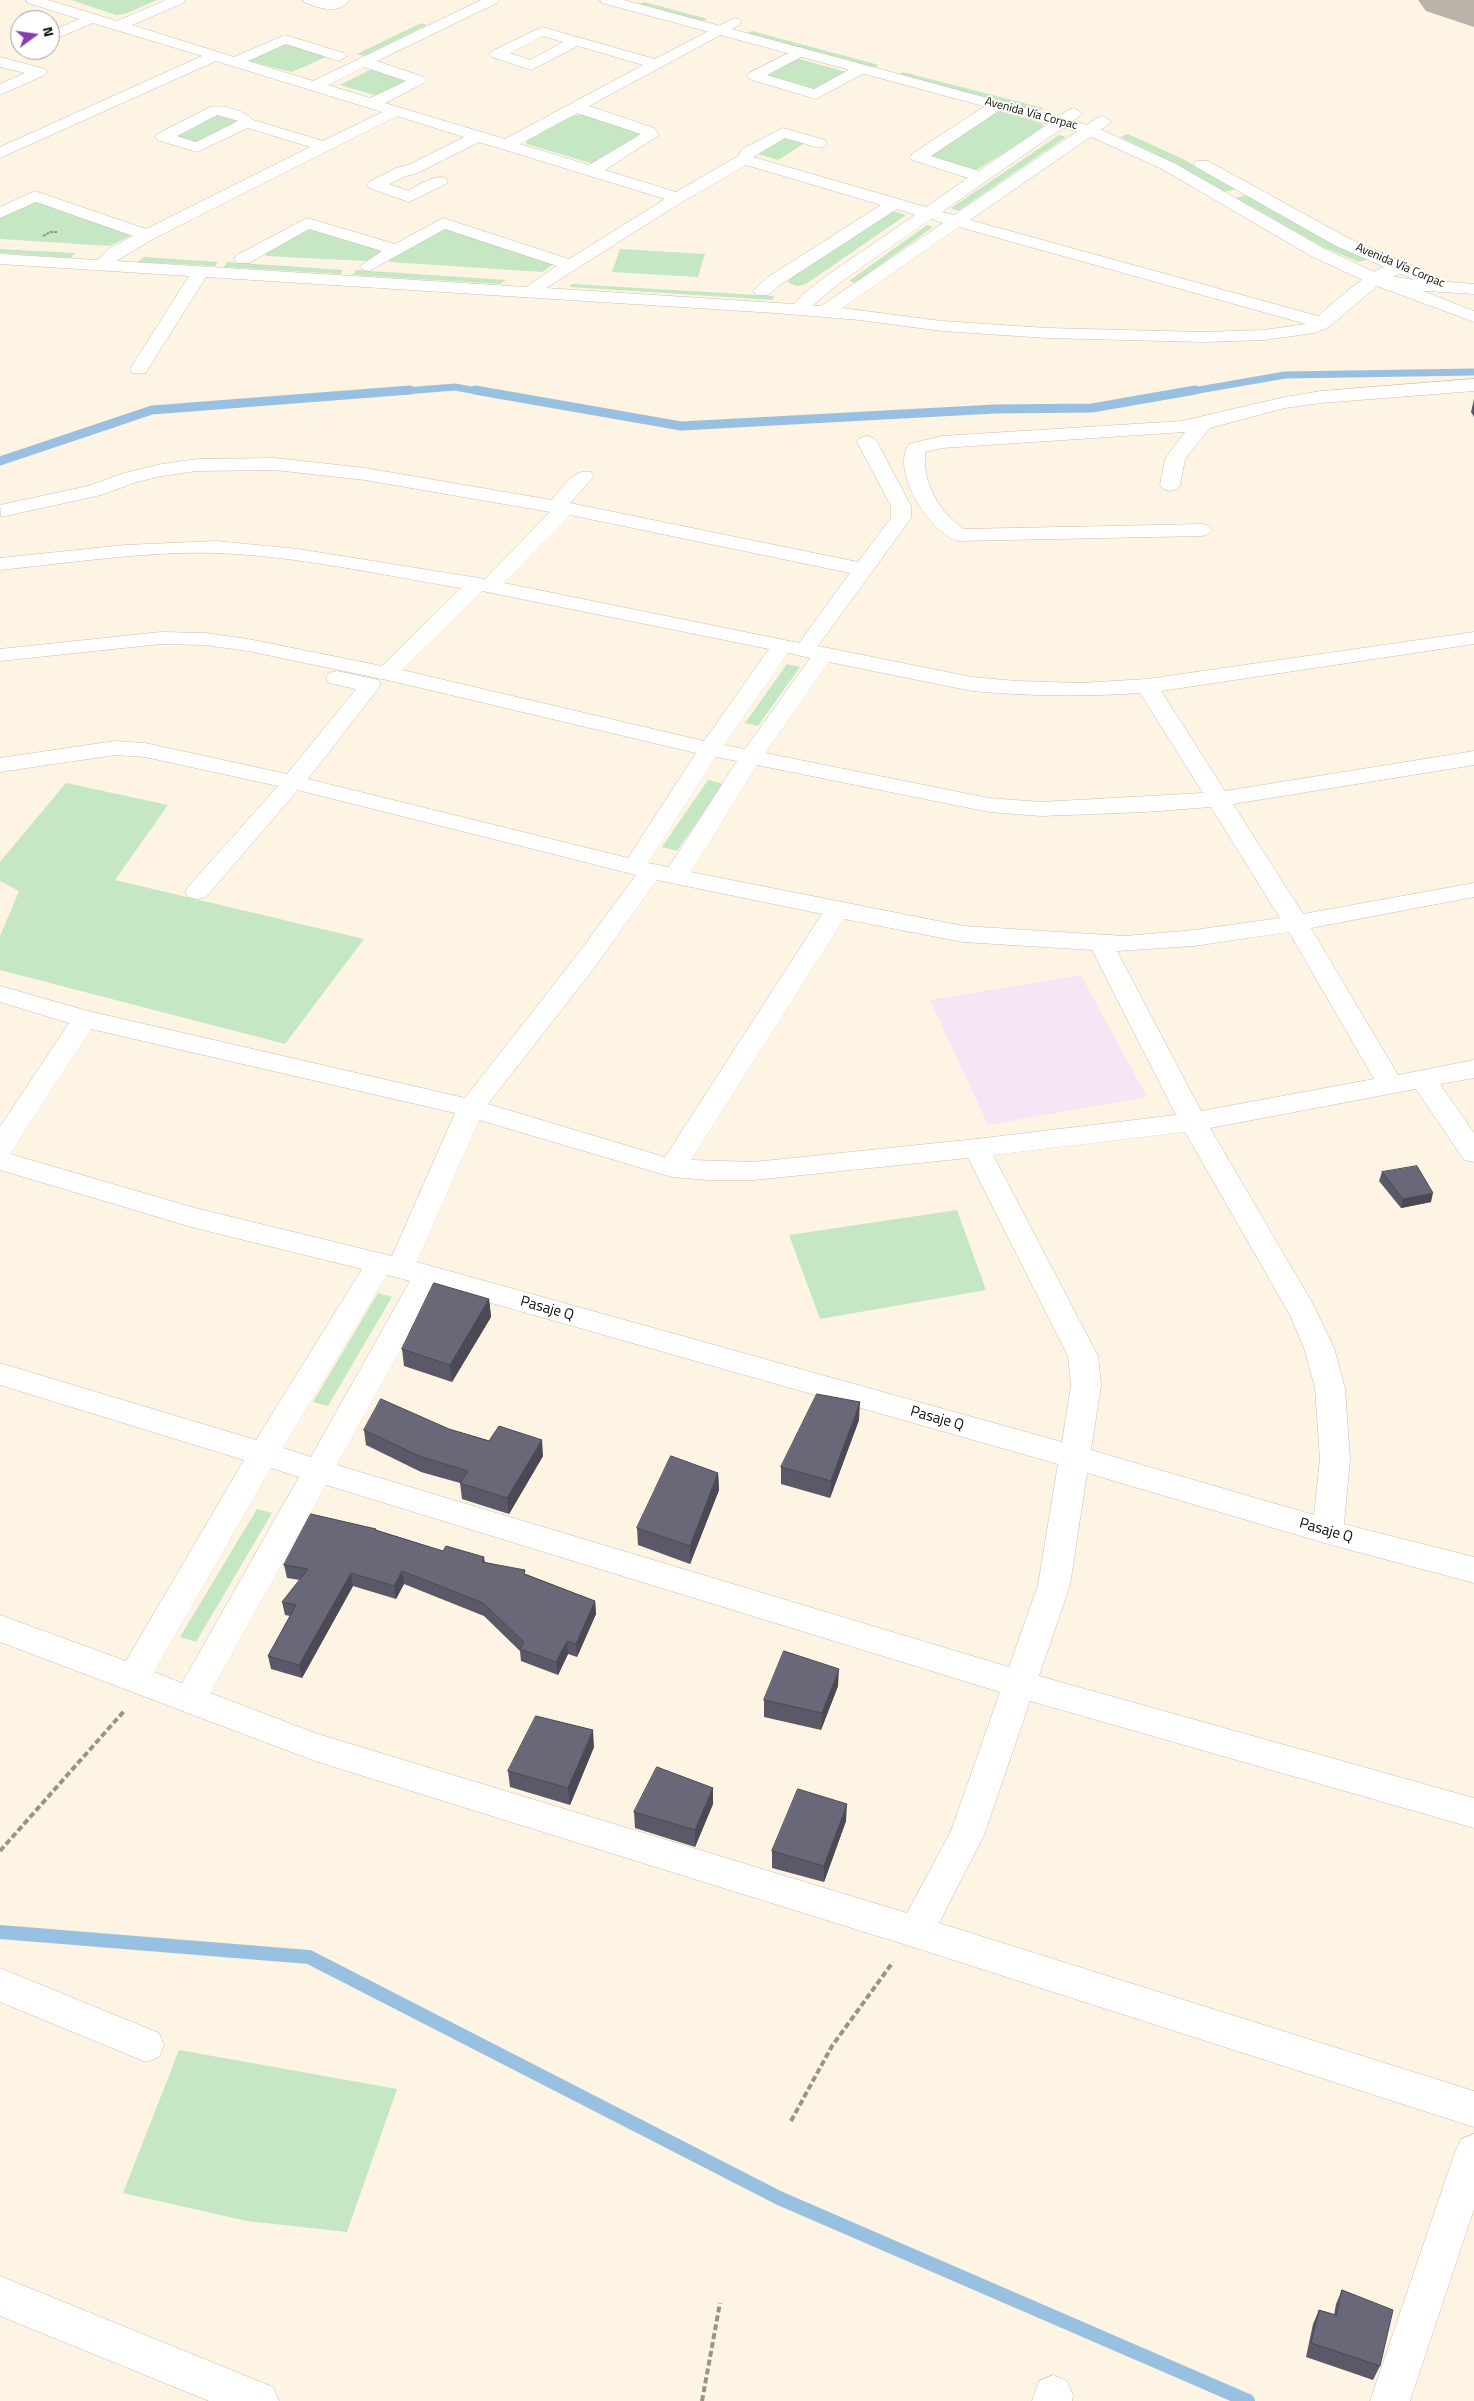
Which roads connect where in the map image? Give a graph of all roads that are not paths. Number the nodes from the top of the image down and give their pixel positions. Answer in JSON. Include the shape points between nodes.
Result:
{"nodes":[{"id":1,"x":178,"y":0,"type":"edge"},
{"id":2,"x":310,"y":0,"type":"edge"},
{"id":3,"x":343,"y":0,"type":"edge"},
{"id":4,"x":460,"y":0,"type":"edge"},
{"id":5,"x":492,"y":0,"type":"edge"},
{"id":6,"x":607,"y":0,"type":"edge"},
{"id":7,"x":652,"y":0,"type":"edge"},
{"id":8,"x":43,"y":1,"type":"edge"},
{"id":9,"x":94,"y":18,"type":"junction"},
{"id":10,"x":734,"y":22,"type":"junction"},
{"id":11,"x":118,"y":26,"type":"junction"},
{"id":12,"x":718,"y":30,"type":"junction"},
{"id":13,"x":391,"y":32,"type":"dead end"},
{"id":14,"x":60,"y":33,"type":"edge"},
{"id":15,"x":576,"y":41,"type":"dead end"},
{"id":16,"x":800,"y":52,"type":"junction"},
{"id":17,"x":360,"y":55,"type":"junction"},
{"id":18,"x":215,"y":56,"type":"junction"},
{"id":19,"x":339,"y":56,"type":"junction"},
{"id":20,"x":0,"y":60,"type":"edge"},
{"id":21,"x":234,"y":62,"type":"junction"},
{"id":22,"x":657,"y":64,"type":"junction"},
{"id":23,"x":861,"y":69,"type":"junction"},
{"id":24,"x":290,"y":79,"type":"junction"},
{"id":25,"x":314,"y":86,"type":"junction"},
{"id":26,"x":0,"y":90,"type":"edge"},
{"id":27,"x":370,"y":104,"type":"junction"},
{"id":28,"x":997,"y":105,"type":"junction"},
{"id":29,"x":575,"y":107,"type":"junction"},
{"id":30,"x":395,"y":111,"type":"junction"},
{"id":31,"x":1068,"y":118,"type":"junction"},
{"id":32,"x":247,"y":122,"type":"dead end"},
{"id":33,"x":1089,"y":130,"type":"junction"},
{"id":34,"x":478,"y":136,"type":"junction"},
{"id":35,"x":506,"y":145,"type":"junction"},
{"id":36,"x":322,"y":146,"type":"junction"},
{"id":37,"x":0,"y":153,"type":"edge"},
{"id":38,"x":1191,"y":158,"type":"dead end"},
{"id":39,"x":744,"y":159,"type":"junction"},
{"id":40,"x":777,"y":169,"type":"junction"},
{"id":41,"x":412,"y":170,"type":"dead end"},
{"id":42,"x":591,"y":171,"type":"junction"},
{"id":43,"x":981,"y":177,"type":"junction"},
{"id":44,"x":677,"y":197,"type":"junction"},
{"id":45,"x":894,"y":204,"type":"junction"},
{"id":46,"x":0,"y":213,"type":"edge"},
{"id":47,"x":927,"y":214,"type":"junction"},
{"id":48,"x":956,"y":221,"type":"junction"},
{"id":49,"x":147,"y":235,"type":"junction"},
{"id":50,"x":0,"y":244,"type":"edge"},
{"id":51,"x":397,"y":250,"type":"junction"},
{"id":52,"x":116,"y":252,"type":"junction"},
{"id":53,"x":0,"y":259,"type":"edge"},
{"id":54,"x":243,"y":259,"type":"junction"},
{"id":55,"x":102,"y":265,"type":"junction"},
{"id":56,"x":572,"y":265,"type":"junction"},
{"id":57,"x":369,"y":266,"type":"junction"},
{"id":58,"x":1399,"y":266,"type":"junction"},
{"id":59,"x":201,"y":272,"type":"junction"},
{"id":60,"x":548,"y":278,"type":"junction"},
{"id":61,"x":1375,"y":279,"type":"junction"},
{"id":62,"x":1449,"y":286,"type":"junction"},
{"id":63,"x":1474,"y":289,"type":"edge"},
{"id":64,"x":532,"y":291,"type":"junction"},
{"id":65,"x":762,"y":291,"type":"junction"},
{"id":66,"x":804,"y":304,"type":"junction"},
{"id":67,"x":829,"y":308,"type":"junction"},
{"id":68,"x":1469,"y":316,"type":"edge"},
{"id":69,"x":1323,"y":323,"type":"junction"},
{"id":70,"x":139,"y":369,"type":"dead end"},
{"id":71,"x":1474,"y":385,"type":"edge"},
{"id":72,"x":1203,"y":424,"type":"junction"},
{"id":73,"x":866,"y":442,"type":"dead end"},
{"id":74,"x":584,"y":476,"type":"dead end"},
{"id":75,"x":1170,"y":485,"type":"dead end"},
{"id":76,"x":561,"y":507,"type":"junction"},
{"id":77,"x":1,"y":511,"type":"dead end"},
{"id":78,"x":1202,"y":530,"type":"dead end"},
{"id":79,"x":0,"y":564,"type":"edge"},
{"id":80,"x":863,"y":569,"type":"junction"},
{"id":81,"x":483,"y":585,"type":"junction"},
{"id":82,"x":1474,"y":638,"type":"edge"},
{"id":83,"x":804,"y":649,"type":"junction"},
{"id":84,"x":0,"y":655,"type":"edge"},
{"id":85,"x":379,"y":679,"type":"junction"},
{"id":86,"x":1147,"y":686,"type":"junction"},
{"id":87,"x":592,"y":736,"type":"dead end"},
{"id":88,"x":710,"y":749,"type":"junction"},
{"id":89,"x":750,"y":757,"type":"junction"},
{"id":90,"x":1474,"y":758,"type":"edge"},
{"id":91,"x":0,"y":765,"type":"edge"},
{"id":92,"x":293,"y":782,"type":"junction"},
{"id":93,"x":1218,"y":799,"type":"junction"},
{"id":94,"x":642,"y":869,"type":"junction"},
{"id":95,"x":676,"y":876,"type":"junction"},
{"id":96,"x":1474,"y":890,"type":"edge"},
{"id":97,"x":197,"y":892,"type":"dead end"},
{"id":98,"x":837,"y":910,"type":"junction"},
{"id":99,"x":1296,"y":923,"type":"junction"},
{"id":100,"x":1100,"y":942,"type":"junction"},
{"id":101,"x":0,"y":994,"type":"edge"},
{"id":102,"x":85,"y":1019,"type":"junction"},
{"id":103,"x":1474,"y":1069,"type":"edge"},
{"id":104,"x":1423,"y":1079,"type":"junction"},
{"id":105,"x":1392,"y":1085,"type":"junction"},
{"id":106,"x":471,"y":1108,"type":"junction"},
{"id":107,"x":1193,"y":1122,"type":"junction"},
{"id":108,"x":0,"y":1148,"type":"edge"},
{"id":109,"x":976,"y":1148,"type":"junction"},
{"id":110,"x":1474,"y":1153,"type":"edge"},
{"id":111,"x":0,"y":1161,"type":"edge"},
{"id":112,"x":672,"y":1168,"type":"junction"},
{"id":113,"x":402,"y":1269,"type":"junction"},
{"id":114,"x":0,"y":1374,"type":"edge"},
{"id":115,"x":264,"y":1453,"type":"junction"},
{"id":116,"x":1074,"y":1457,"type":"junction"},
{"id":117,"x":318,"y":1470,"type":"junction"},
{"id":118,"x":1328,"y":1532,"type":"junction"},
{"id":119,"x":1474,"y":1570,"type":"edge"},
{"id":120,"x":0,"y":1628,"type":"edge"},
{"id":121,"x":141,"y":1681,"type":"junction"},
{"id":122,"x":1018,"y":1684,"type":"junction"},
{"id":123,"x":190,"y":1700,"type":"junction"},
{"id":124,"x":1474,"y":1813,"type":"edge"},
{"id":125,"x":916,"y":1932,"type":"junction"},
{"id":126,"x":0,"y":1985,"type":"edge"},
{"id":127,"x":146,"y":2045,"type":"dead end"},
{"id":128,"x":1474,"y":2109,"type":"edge"},
{"id":129,"x":1474,"y":2152,"type":"edge"},
{"id":130,"x":0,"y":2296,"type":"edge"},
{"id":131,"x":259,"y":2401,"type":"edge"},
{"id":132,"x":1390,"y":2401,"type":"edge"}],
"edges":[{"from":1,"to":11,"type":"street"},
{"from":2,"to":3,"type":"street","via":[[330,6]]},
{"from":4,"to":13,"type":"street"},
{"from":5,"to":17,"type":"street"},
{"from":6,"to":12,"type":"street","name":"Avenida Vía Corpac"},
{"from":7,"to":10,"type":"street","name":"Avenida Vía Corpac"},
{"from":8,"to":9,"type":"street"},
{"from":9,"to":11,"type":"street"},
{"from":9,"to":14,"type":"street"},
{"from":10,"to":12,"type":"street"},
{"from":10,"to":31,"type":"street","name":"Avenida Vía Corpac"},
{"from":11,"to":18,"type":"street"},
{"from":12,"to":16,"type":"street","name":"Avenida Vía Corpac"},
{"from":12,"to":22,"type":"street"},
{"from":15,"to":22,"type":"street"},
{"from":16,"to":23,"type":"street","name":"Avenida Vía Corpac"},
{"from":16,"to":23,"type":"street","via":[[754,76],[816,94]]},
{"from":17,"to":19,"type":"street"},
{"from":17,"to":25,"type":"street"},
{"from":17,"to":27,"type":"street","via":[[419,80]]},
{"from":18,"to":21,"type":"street"},
{"from":18,"to":37,"type":"street"},
{"from":19,"to":21,"type":"street","via":[[285,39]]},
{"from":19,"to":24,"type":"street"},
{"from":20,"to":26,"type":"street","via":[[40,72]]},
{"from":21,"to":24,"type":"street"},
{"from":22,"to":29,"type":"street"},
{"from":23,"to":28,"type":"street","name":"Avenida Vía Corpac"},
{"from":24,"to":25,"type":"street"},
{"from":25,"to":27,"type":"street"},
{"from":27,"to":30,"type":"street"},
{"from":28,"to":31,"type":"street","name":"Avenida Vía Corpac"},
{"from":28,"to":43,"type":"street","via":[[918,157]]},
{"from":29,"to":35,"type":"street"},
{"from":29,"to":42,"type":"street","via":[[651,134]]},
{"from":30,"to":34,"type":"street"},
{"from":30,"to":36,"type":"street"},
{"from":31,"to":33,"type":"street","name":"Avenida Vía Corpac"},
{"from":31,"to":33,"type":"street","name":"Avenida Vía Corpac","via":[[1110,123]]},
{"from":31,"to":43,"type":"street"},
{"from":32,"to":36,"type":"street"},
{"from":33,"to":48,"type":"street"},
{"from":33,"to":61,"type":"street","name":"Avenida Vía Corpac","via":[[1168,166],[1317,252]]},
{"from":34,"to":35,"type":"street"},
{"from":34,"to":41,"type":"street"},
{"from":35,"to":42,"type":"street"},
{"from":36,"to":49,"type":"street"},
{"from":38,"to":58,"type":"street","name":"Avenida Vía Corpac","via":[[1342,242]]},
{"from":39,"to":40,"type":"street"},
{"from":39,"to":40,"type":"street","via":[[748,152],[783,133],[819,143]]},
{"from":39,"to":44,"type":"street"},
{"from":40,"to":45,"type":"street"},
{"from":42,"to":44,"type":"street"},
{"from":43,"to":47,"type":"street"},
{"from":44,"to":56,"type":"street"},
{"from":45,"to":47,"type":"street"},
{"from":45,"to":65,"type":"street"},
{"from":46,"to":49,"type":"street","via":[[35,196]]},
{"from":47,"to":48,"type":"street"},
{"from":47,"to":66,"type":"street"},
{"from":48,"to":67,"type":"street"},
{"from":48,"to":69,"type":"street"},
{"from":49,"to":52,"type":"street"},
{"from":50,"to":52,"type":"street"},
{"from":51,"to":54,"type":"street","via":[[306,223]]},
{"from":51,"to":56,"type":"street","via":[[443,223]]},
{"from":51,"to":57,"type":"street"},
{"from":52,"to":54,"type":"street"},
{"from":52,"to":55,"type":"street"},
{"from":53,"to":55,"type":"street"},
{"from":54,"to":57,"type":"street"},
{"from":55,"to":59,"type":"street"},
{"from":56,"to":60,"type":"street"},
{"from":57,"to":60,"type":"street"},
{"from":58,"to":61,"type":"street"},
{"from":58,"to":62,"type":"street","name":"Avenida Vía Corpac"},
{"from":59,"to":64,"type":"street"},
{"from":59,"to":70,"type":"street"},
{"from":60,"to":64,"type":"street"},
{"from":60,"to":65,"type":"street"},
{"from":61,"to":62,"type":"street","name":"Avenida Vía Corpac","via":[[1411,285]]},
{"from":61,"to":68,"type":"street"},
{"from":61,"to":69,"type":"street"},
{"from":62,"to":63,"type":"street"},
{"from":62,"to":68,"type":"street","via":[[1446,294]]},
{"from":64,"to":66,"type":"street"},
{"from":65,"to":66,"type":"street"},
{"from":66,"to":67,"type":"street"},
{"from":67,"to":69,"type":"street","via":[[952,327],[1047,334],[1264,335],[1314,328]]},
{"from":71,"to":72,"type":"street","via":[[1299,400]]},
{"from":72,"to":75,"type":"street","via":[[1175,459]]},
{"from":72,"to":78,"type":"street","via":[[942,442],[916,448],[914,462],[921,492],[944,526],[960,535]]},
{"from":73,"to":80,"type":"street","via":[[901,506],[901,518]]},
{"from":74,"to":76,"type":"street"},
{"from":76,"to":77,"type":"street","via":[[330,469],[242,464],[162,470],[94,491]]},
{"from":76,"to":80,"type":"street"},
{"from":76,"to":81,"type":"street"},
{"from":79,"to":81,"type":"street","via":[[125,551],[216,547],[308,556]]},
{"from":80,"to":83,"type":"street"},
{"from":81,"to":83,"type":"street"},
{"from":81,"to":85,"type":"street"},
{"from":82,"to":86,"type":"street"},
{"from":83,"to":86,"type":"street","via":[[972,684],[1015,689],[1094,690]]},
{"from":83,"to":88,"type":"street"},
{"from":83,"to":89,"type":"street"},
{"from":84,"to":85,"type":"street","via":[[132,640],[183,638],[209,640],[260,662]]},
{"from":85,"to":87,"type":"street"},
{"from":85,"to":88,"type":"street"},
{"from":85,"to":92,"type":"street"},
{"from":86,"to":93,"type":"street"},
{"from":88,"to":89,"type":"street"},
{"from":88,"to":94,"type":"street"},
{"from":89,"to":93,"type":"street","via":[[989,804],[1041,809]]},
{"from":89,"to":95,"type":"street"},
{"from":90,"to":93,"type":"street"},
{"from":91,"to":92,"type":"street","via":[[115,748],[145,750]]},
{"from":92,"to":94,"type":"street"},
{"from":92,"to":97,"type":"street"},
{"from":93,"to":99,"type":"street"},
{"from":94,"to":95,"type":"street"},
{"from":94,"to":106,"type":"street","via":[[586,961]]},
{"from":95,"to":98,"type":"street"},
{"from":96,"to":99,"type":"street"},
{"from":98,"to":100,"type":"street","via":[[963,934]]},
{"from":98,"to":112,"type":"street"},
{"from":99,"to":100,"type":"street","via":[[1184,939],[1125,944]]},
{"from":99,"to":105,"type":"street"},
{"from":100,"to":107,"type":"street"},
{"from":101,"to":102,"type":"street"},
{"from":102,"to":106,"type":"street"},
{"from":102,"to":108,"type":"street"},
{"from":103,"to":104,"type":"street"},
{"from":104,"to":105,"type":"street"},
{"from":104,"to":110,"type":"street"},
{"from":105,"to":107,"type":"street"},
{"from":106,"to":112,"type":"street"},
{"from":106,"to":113,"type":"street"},
{"from":107,"to":109,"type":"street"},
{"from":107,"to":118,"type":"street","via":[[1304,1314],[1320,1348],[1330,1388],[1335,1459]]},
{"from":109,"to":112,"type":"street","via":[[754,1171]]},
{"from":109,"to":116,"type":"street","via":[[1083,1356],[1086,1385]]},
{"from":111,"to":113,"type":"street","name":"Pasaje Q","via":[[195,1218]]},
{"from":113,"to":115,"type":"street"},
{"from":113,"to":116,"type":"street","name":"Pasaje Q"},
{"from":113,"to":117,"type":"street"},
{"from":114,"to":115,"type":"street"},
{"from":115,"to":117,"type":"street"},
{"from":115,"to":121,"type":"street"},
{"from":116,"to":118,"type":"street","name":"Pasaje Q"},
{"from":116,"to":122,"type":"street","via":[[1054,1585]]},
{"from":117,"to":122,"type":"street"},
{"from":117,"to":123,"type":"street"},
{"from":118,"to":119,"type":"street","name":"Pasaje Q"},
{"from":120,"to":121,"type":"street"},
{"from":121,"to":123,"type":"street"},
{"from":122,"to":124,"type":"street"},
{"from":122,"to":125,"type":"street","via":[[967,1835]]},
{"from":123,"to":125,"type":"street","via":[[315,1747]]},
{"from":125,"to":128,"type":"street"},
{"from":126,"to":127,"type":"street"},
{"from":129,"to":132,"type":"street"},
{"from":130,"to":131,"type":"street"}]}
